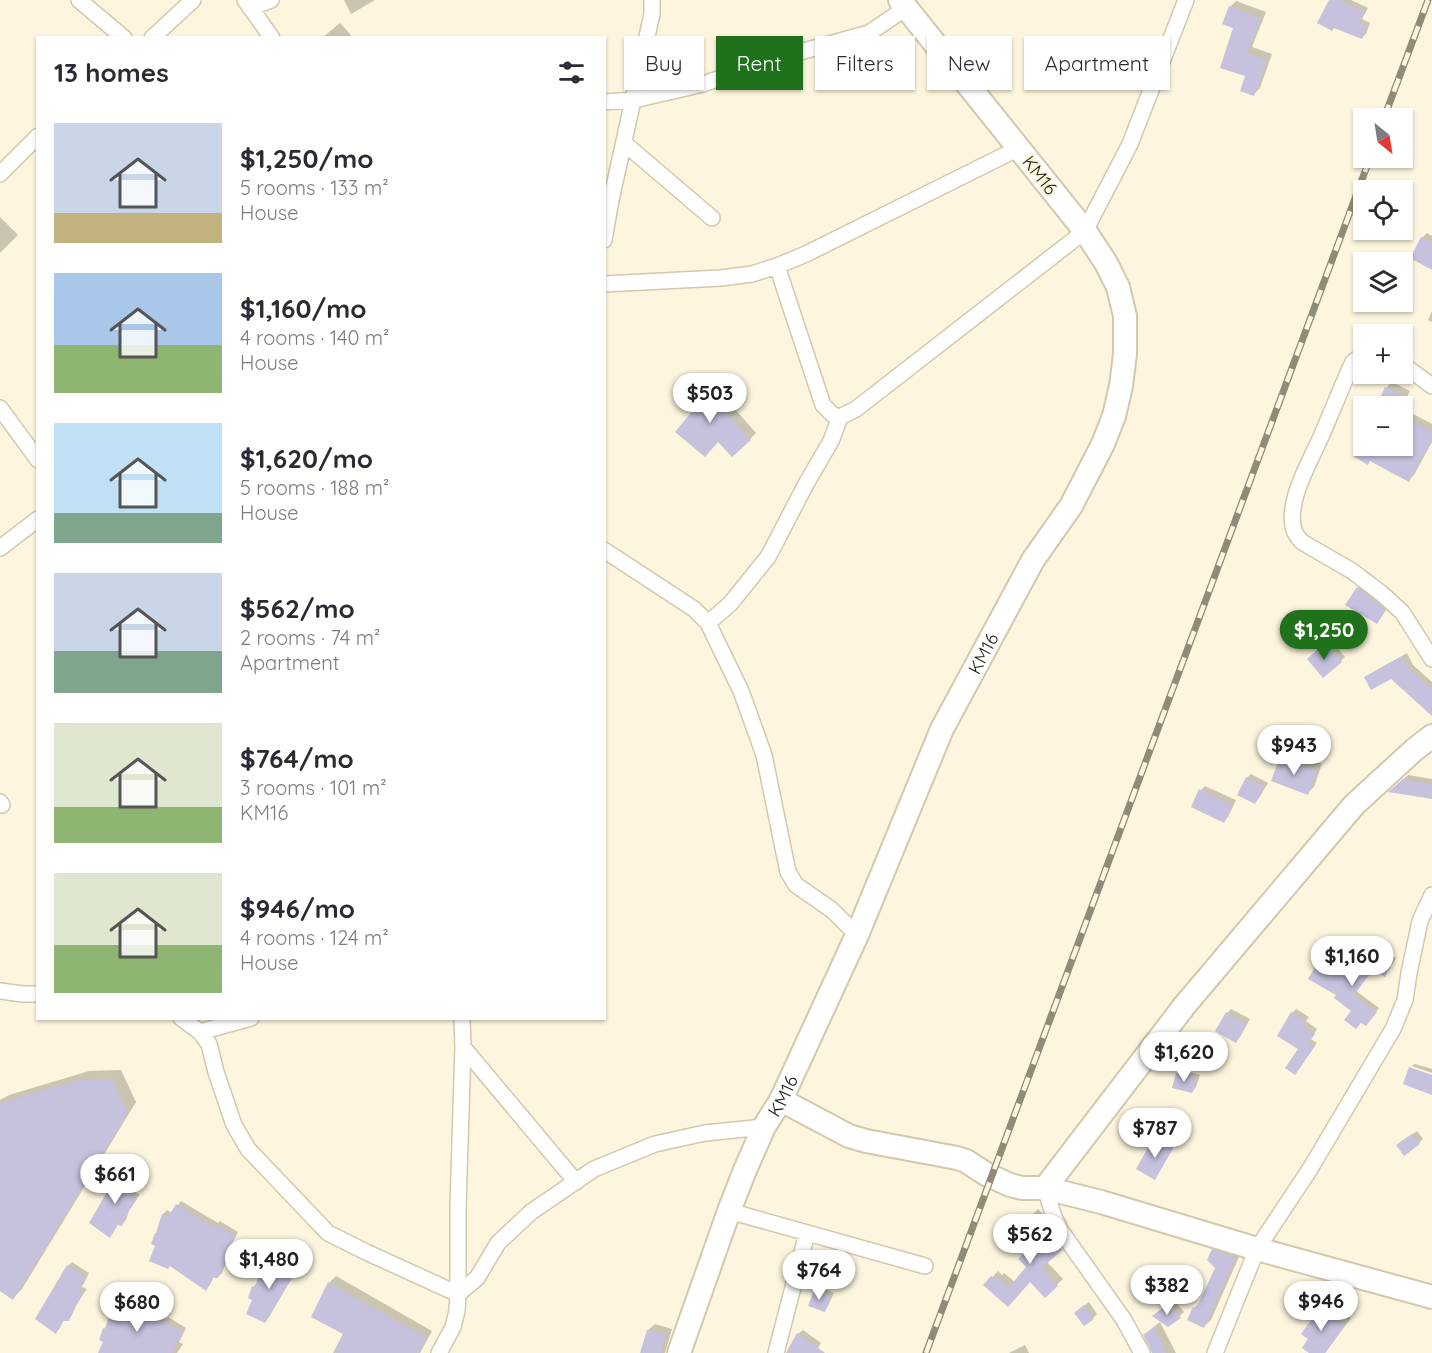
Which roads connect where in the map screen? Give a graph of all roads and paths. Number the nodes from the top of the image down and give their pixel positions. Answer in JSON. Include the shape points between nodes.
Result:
{"nodes":[{"id":1,"x":79,"y":0,"type":"edge"},
{"id":2,"x":193,"y":0,"type":"edge"},
{"id":3,"x":271,"y":0,"type":"edge"},
{"id":4,"x":652,"y":0,"type":"edge"},
{"id":5,"x":1186,"y":0,"type":"edge"},
{"id":6,"x":248,"y":4,"type":"edge"},
{"id":7,"x":903,"y":4,"type":"edge"},
{"id":8,"x":122,"y":36,"type":"edge"},
{"id":9,"x":154,"y":36,"type":"edge"},
{"id":10,"x":271,"y":36,"type":"edge"},
{"id":11,"x":634,"y":100,"type":"junction"},
{"id":12,"x":606,"y":102,"type":"edge"},
{"id":13,"x":36,"y":138,"type":"edge"},
{"id":14,"x":624,"y":143,"type":"junction"},
{"id":15,"x":1019,"y":148,"type":"junction"},
{"id":16,"x":0,"y":174,"type":"edge"},
{"id":17,"x":712,"y":218,"type":"dead end"},
{"id":18,"x":606,"y":229,"type":"edge"},
{"id":19,"x":1085,"y":231,"type":"junction"},
{"id":20,"x":777,"y":266,"type":"junction"},
{"id":21,"x":606,"y":284,"type":"edge"},
{"id":22,"x":1353,"y":362,"type":"edge"},
{"id":23,"x":1413,"y":372,"type":"edge"},
{"id":24,"x":1432,"y":386,"type":"edge"},
{"id":25,"x":0,"y":408,"type":"edge"},
{"id":26,"x":840,"y":417,"type":"junction"},
{"id":27,"x":36,"y":457,"type":"edge"},
{"id":28,"x":36,"y":521,"type":"edge"},
{"id":29,"x":0,"y":548,"type":"edge"},
{"id":30,"x":606,"y":551,"type":"edge"},
{"id":31,"x":708,"y":623,"type":"junction"},
{"id":32,"x":1432,"y":659,"type":"edge"},
{"id":33,"x":1432,"y":736,"type":"edge"},
{"id":34,"x":1432,"y":895,"type":"edge"},
{"id":35,"x":857,"y":934,"type":"junction"},
{"id":36,"x":0,"y":991,"type":"edge"},
{"id":37,"x":36,"y":994,"type":"edge"},
{"id":38,"x":184,"y":1020,"type":"edge"},
{"id":39,"x":244,"y":1020,"type":"edge"},
{"id":40,"x":462,"y":1020,"type":"edge"},
{"id":41,"x":200,"y":1032,"type":"junction"},
{"id":42,"x":463,"y":1047,"type":"junction"},
{"id":43,"x":781,"y":1100,"type":"junction"},
{"id":44,"x":764,"y":1127,"type":"junction"},
{"id":45,"x":576,"y":1182,"type":"junction"},
{"id":46,"x":1045,"y":1188,"type":"junction"},
{"id":47,"x":729,"y":1211,"type":"junction"},
{"id":48,"x":807,"y":1233,"type":"junction"},
{"id":49,"x":1257,"y":1249,"type":"junction"},
{"id":50,"x":925,"y":1266,"type":"dead end"},
{"id":51,"x":458,"y":1294,"type":"junction"},
{"id":52,"x":1432,"y":1297,"type":"edge"},
{"id":53,"x":439,"y":1353,"type":"edge"},
{"id":54,"x":679,"y":1353,"type":"edge"},
{"id":55,"x":776,"y":1353,"type":"edge"},
{"id":56,"x":1142,"y":1353,"type":"edge"},
{"id":57,"x":1215,"y":1353,"type":"edge"}],
"edges":[{"from":1,"to":8,"type":"street"},
{"from":2,"to":9,"type":"street"},
{"from":3,"to":6,"type":"street"},
{"from":4,"to":11,"type":"street"},
{"from":5,"to":19,"type":"street","via":[[1130,144]]},
{"from":6,"to":10,"type":"street"},
{"from":7,"to":11,"type":"street","via":[[869,33],[703,84]]},
{"from":7,"to":15,"type":"street","name":"KM16"},
{"from":11,"to":12,"type":"street"},
{"from":11,"to":14,"type":"street"},
{"from":13,"to":16,"type":"street"},
{"from":14,"to":17,"type":"street"},
{"from":14,"to":18,"type":"street"},
{"from":15,"to":19,"type":"street","name":"KM16"},
{"from":15,"to":20,"type":"street"},
{"from":19,"to":26,"type":"street","via":[[856,409]]},
{"from":19,"to":35,"type":"street","name":"KM16","via":[[1118,286],[1125,316],[1125,354],[1114,416],[1071,506],[1033,560],[942,729]]},
{"from":20,"to":21,"type":"street","via":[[721,278]]},
{"from":20,"to":26,"type":"street","via":[[823,405]]},
{"from":22,"to":32,"type":"street","via":[[1301,479],[1292,525],[1302,542],[1352,571],[1402,612]]},
{"from":23,"to":24,"type":"street"},
{"from":25,"to":27,"type":"street"},
{"from":26,"to":31,"type":"street","via":[[831,441],[768,556],[741,592]]},
{"from":28,"to":29,"type":"street"},
{"from":30,"to":31,"type":"street","via":[[694,609]]},
{"from":31,"to":35,"type":"street","via":[[741,691],[764,754],[788,872],[796,885],[832,910]]},
{"from":33,"to":46,"type":"street","via":[[1354,805],[1331,831],[1185,1005]]},
{"from":34,"to":49,"type":"street","via":[[1420,921],[1405,1000],[1393,1029],[1310,1169]]},
{"from":35,"to":43,"type":"street","name":"KM16"},
{"from":36,"to":37,"type":"street"},
{"from":38,"to":41,"type":"street"},
{"from":39,"to":41,"type":"street"},
{"from":40,"to":42,"type":"street"},
{"from":41,"to":51,"type":"street","via":[[209,1044],[234,1125],[248,1149],[309,1215],[328,1233]]},
{"from":42,"to":45,"type":"street"},
{"from":42,"to":51,"type":"street"},
{"from":43,"to":44,"type":"street","name":"KM16"},
{"from":43,"to":46,"type":"street","via":[[857,1139],[957,1158],[1010,1185]]},
{"from":44,"to":45,"type":"street","via":[[705,1133],[655,1144],[594,1169]]},
{"from":44,"to":47,"type":"street","name":"KM16"},
{"from":45,"to":51,"type":"street","via":[[531,1212],[498,1244],[477,1278]]},
{"from":46,"to":49,"type":"street"},
{"from":46,"to":56,"type":"street","via":[[1061,1231],[1124,1320]]},
{"from":47,"to":48,"type":"street"},
{"from":47,"to":54,"type":"street","name":"KM16"},
{"from":48,"to":50,"type":"street"},
{"from":48,"to":55,"type":"street"},
{"from":49,"to":52,"type":"street"},
{"from":49,"to":57,"type":"street"},
{"from":51,"to":53,"type":"street","via":[[453,1327]]}]}
